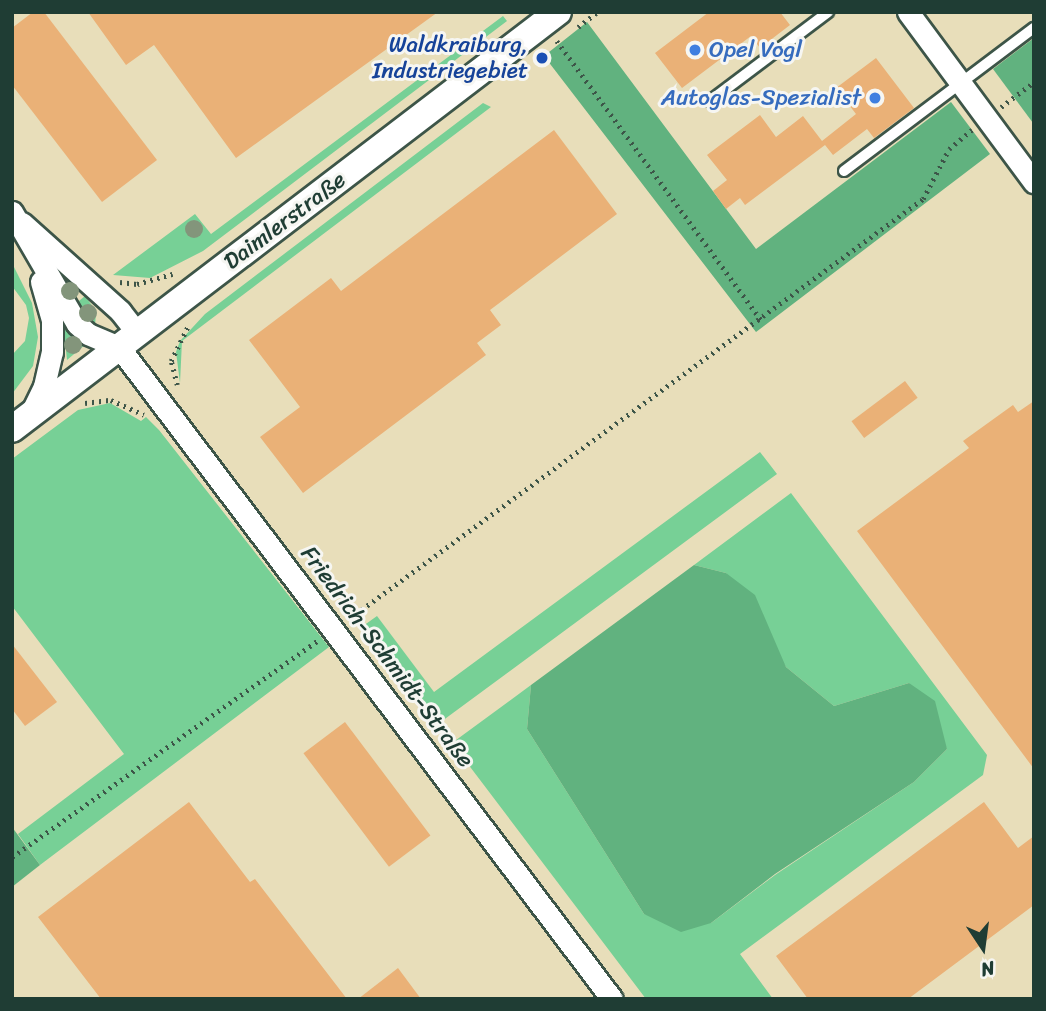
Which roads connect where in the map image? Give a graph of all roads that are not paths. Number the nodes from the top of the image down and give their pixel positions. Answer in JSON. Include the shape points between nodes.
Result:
{"nodes":[{"id":1,"x":828,"y":12,"type":"edge"},
{"id":2,"x":908,"y":12,"type":"edge"},
{"id":3,"x":551,"y":18,"type":"edge"},
{"id":4,"x":1034,"y":28,"type":"edge"},
{"id":5,"x":960,"y":82,"type":"junction"},
{"id":6,"x":709,"y":102,"type":"dead end"},
{"id":7,"x":844,"y":171,"type":"dead end"},
{"id":8,"x":1034,"y":182,"type":"edge"},
{"id":9,"x":16,"y":217,"type":"edge"},
{"id":10,"x":32,"y":253,"type":"junction"},
{"id":11,"x":128,"y":341,"type":"junction"},
{"id":12,"x":21,"y":423,"type":"edge"},
{"id":13,"x":612,"y":999,"type":"edge"}],
"edges":[{"from":1,"to":6,"type":"lane"},
{"from":2,"to":5,"type":"street"},
{"from":3,"to":11,"type":"street","name":"Daimlerstraße"},
{"from":4,"to":5,"type":"lane"},
{"from":5,"to":7,"type":"lane"},
{"from":5,"to":8,"type":"street"},
{"from":9,"to":10,"type":"street"},
{"from":9,"to":11,"type":"street","name":"Friedrich-Schmidt-Straße","via":[[111,303]]},
{"from":10,"to":11,"type":"street","via":[[77,324],[88,334]]},
{"from":10,"to":12,"type":"street","via":[[53,335],[44,386]]},
{"from":11,"to":12,"type":"street","name":"Daimlerstraße"},
{"from":11,"to":13,"type":"street","name":"Friedrich-Schmidt-Straße","via":[[334,631]]}]}
